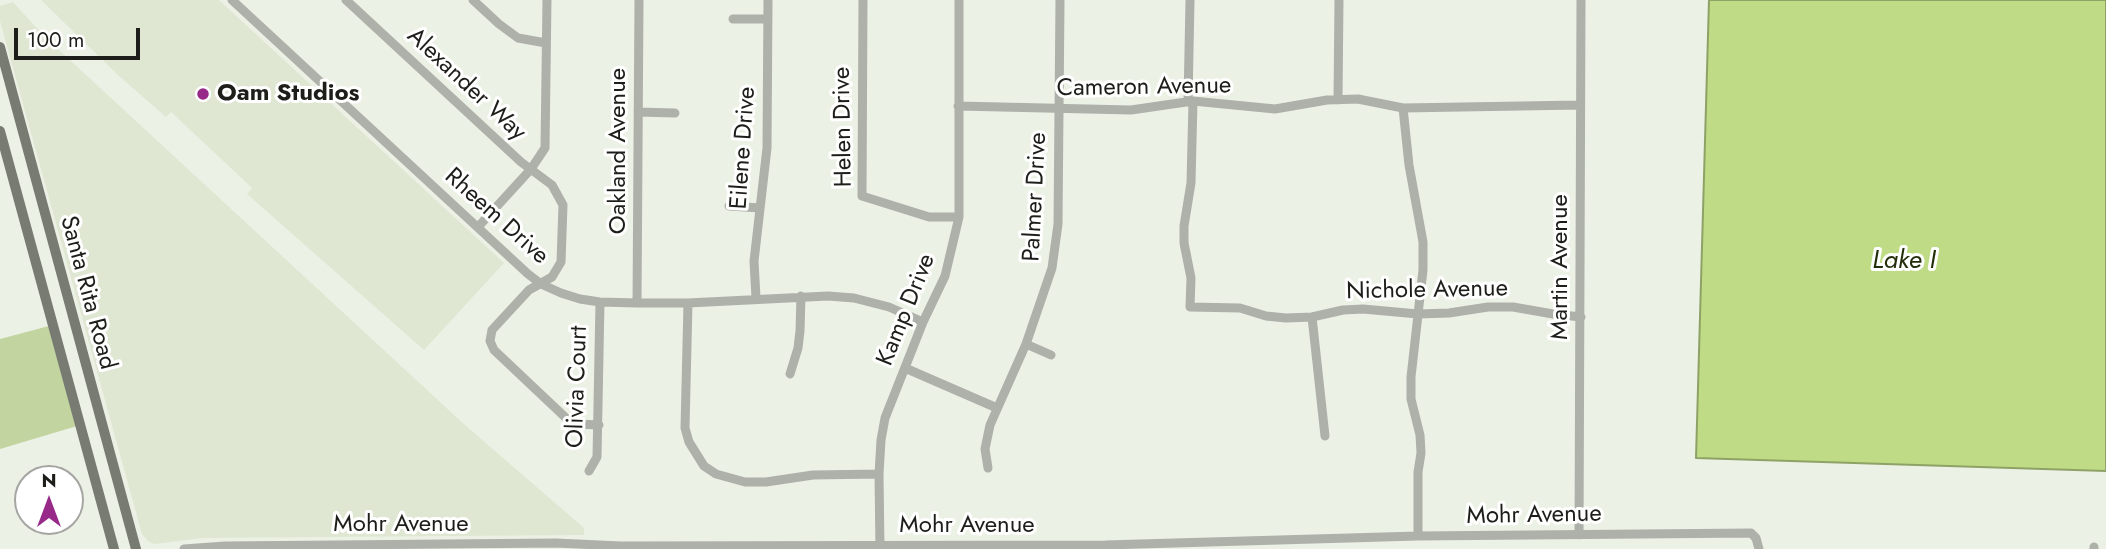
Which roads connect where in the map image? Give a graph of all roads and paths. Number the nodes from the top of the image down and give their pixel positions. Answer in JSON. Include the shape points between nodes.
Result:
{"nodes":[{"id":1,"x":232,"y":0,"type":"edge"},
{"id":2,"x":346,"y":0,"type":"edge"},
{"id":3,"x":473,"y":0,"type":"edge"},
{"id":4,"x":547,"y":0,"type":"edge"},
{"id":5,"x":639,"y":0,"type":"edge"},
{"id":6,"x":768,"y":0,"type":"edge"},
{"id":7,"x":863,"y":0,"type":"edge"},
{"id":8,"x":959,"y":0,"type":"edge"},
{"id":9,"x":1060,"y":0,"type":"edge"},
{"id":10,"x":1190,"y":0,"type":"edge"},
{"id":11,"x":1339,"y":0,"type":"edge"},
{"id":12,"x":1581,"y":0,"type":"edge"},
{"id":13,"x":733,"y":19,"type":"dead end"},
{"id":14,"x":768,"y":19,"type":"junction"},
{"id":15,"x":546,"y":43,"type":"junction"},
{"id":16,"x":0,"y":47,"type":"edge"},
{"id":17,"x":2,"y":62,"type":"edge"},
{"id":18,"x":1338,"y":100,"type":"junction"},
{"id":19,"x":1190,"y":102,"type":"junction"},
{"id":20,"x":1580,"y":105,"type":"junction"},
{"id":21,"x":958,"y":106,"type":"junction"},
{"id":22,"x":1059,"y":108,"type":"junction"},
{"id":23,"x":1403,"y":108,"type":"junction"},
{"id":24,"x":638,"y":112,"type":"junction"},
{"id":25,"x":675,"y":113,"type":"dead end"},
{"id":26,"x":0,"y":131,"type":"edge"},
{"id":27,"x":531,"y":169,"type":"junction"},
{"id":28,"x":729,"y":206,"type":"dead end"},
{"id":29,"x":760,"y":208,"type":"junction"},
{"id":30,"x":959,"y":217,"type":"junction"},
{"id":31,"x":478,"y":228,"type":"junction"},
{"id":32,"x":541,"y":284,"type":"junction"},
{"id":33,"x":801,"y":296,"type":"junction"},
{"id":34,"x":756,"y":298,"type":"junction"},
{"id":35,"x":600,"y":302,"type":"junction"},
{"id":36,"x":637,"y":303,"type":"junction"},
{"id":37,"x":688,"y":303,"type":"junction"},
{"id":38,"x":1418,"y":314,"type":"junction"},
{"id":39,"x":1312,"y":317,"type":"junction"},
{"id":40,"x":1581,"y":317,"type":"junction"},
{"id":41,"x":923,"y":322,"type":"junction"},
{"id":42,"x":1026,"y":344,"type":"junction"},
{"id":43,"x":1051,"y":355,"type":"dead end"},
{"id":44,"x":905,"y":368,"type":"junction"},
{"id":45,"x":789,"y":374,"type":"dead end"},
{"id":46,"x":997,"y":408,"type":"junction"},
{"id":47,"x":599,"y":425,"type":"junction"},
{"id":48,"x":1325,"y":436,"type":"dead end"},
{"id":49,"x":988,"y":468,"type":"dead end"},
{"id":50,"x":589,"y":471,"type":"dead end"},
{"id":51,"x":879,"y":474,"type":"junction"},
{"id":52,"x":1579,"y":534,"type":"junction"},
{"id":53,"x":1418,"y":536,"type":"junction"},
{"id":54,"x":372,"y":547,"type":"edge"},
{"id":55,"x":880,"y":547,"type":"edge"},
{"id":56,"x":1105,"y":547,"type":"edge"},
{"id":57,"x":114,"y":549,"type":"edge"},
{"id":58,"x":136,"y":549,"type":"edge"},
{"id":59,"x":184,"y":549,"type":"edge"},
{"id":60,"x":1759,"y":549,"type":"edge"}],
"edges":[{"from":1,"to":31,"type":"street","name":"Rheem Drive"},
{"from":2,"to":27,"type":"street","name":"Alexander Way"},
{"from":3,"to":15,"type":"street","via":[[517,38]]},
{"from":4,"to":15,"type":"street"},
{"from":5,"to":24,"type":"street","name":"Oakland Avenue"},
{"from":6,"to":14,"type":"street","name":"Eilene Drive"},
{"from":7,"to":30,"type":"street","name":"Helen Drive","via":[[862,197],[929,217]]},
{"from":8,"to":21,"type":"street","name":"Kamp Drive"},
{"from":9,"to":22,"type":"street","name":"Palmer Drive"},
{"from":10,"to":19,"type":"street"},
{"from":11,"to":18,"type":"street"},
{"from":12,"to":20,"type":"street","name":"Martin Avenue"},
{"from":13,"to":14,"type":"street"},
{"from":14,"to":29,"type":"street","name":"Eilene Drive"},
{"from":15,"to":27,"type":"street","via":[[545,148]]},
{"from":16,"to":17,"type":"main road","name":"Santa Rita Road"},
{"from":17,"to":58,"type":"main road","name":"Santa Rita Road"},
{"from":18,"to":19,"type":"street","name":"Cameron Avenue","via":[[1275,109]]},
{"from":18,"to":23,"type":"street","name":"Cameron Avenue"},
{"from":19,"to":22,"type":"street","name":"Cameron Avenue","via":[[1131,110]]},
{"from":19,"to":39,"type":"street","name":"Nichole Avenue","via":[[1191,183],[1184,226],[1190,307]]},
{"from":20,"to":23,"type":"street","name":"Cameron Avenue"},
{"from":20,"to":40,"type":"street","name":"Martin Avenue"},
{"from":21,"to":22,"type":"street","name":"Cameron Avenue"},
{"from":21,"to":30,"type":"street","name":"Kamp Drive"},
{"from":22,"to":42,"type":"street","name":"Palmer Drive","via":[[1058,224],[1052,268]]},
{"from":23,"to":38,"type":"street","via":[[1423,242]]},
{"from":24,"to":25,"type":"street"},
{"from":24,"to":36,"type":"street","name":"Oakland Avenue"},
{"from":26,"to":57,"type":"main road","name":"Santa Rita Road"},
{"from":27,"to":31,"type":"street"},
{"from":27,"to":32,"type":"street","name":"Alexander Way","via":[[552,185],[563,205],[561,262]]},
{"from":28,"to":29,"type":"street"},
{"from":29,"to":34,"type":"street","name":"Eilene Drive","via":[[754,261]]},
{"from":30,"to":41,"type":"street","name":"Kamp Drive","via":[[945,276]]},
{"from":31,"to":32,"type":"street","name":"Rheem Drive"},
{"from":32,"to":35,"type":"street","name":"Rheem Drive"},
{"from":32,"to":47,"type":"street","name":"Alexander Way","via":[[529,290],[492,330],[490,341],[566,418]]},
{"from":33,"to":34,"type":"street","name":"Rheem Drive"},
{"from":33,"to":41,"type":"street","name":"Rheem Drive","via":[[854,298]]},
{"from":33,"to":45,"type":"street","via":[[798,348]]},
{"from":34,"to":37,"type":"street","name":"Rheem Drive"},
{"from":35,"to":36,"type":"street","name":"Rheem Drive"},
{"from":35,"to":47,"type":"street","name":"Olivia Court"},
{"from":36,"to":37,"type":"street","name":"Rheem Drive"},
{"from":37,"to":51,"type":"street","via":[[685,428],[704,466],[745,482]]},
{"from":38,"to":39,"type":"street","name":"Nichole Avenue","via":[[1363,309]]},
{"from":38,"to":40,"type":"street","name":"Nichole Avenue","via":[[1513,307]]},
{"from":38,"to":53,"type":"street","via":[[1411,399],[1421,453]]},
{"from":39,"to":48,"type":"street"},
{"from":40,"to":52,"type":"street","name":"Martin Avenue"},
{"from":41,"to":44,"type":"street","name":"Kamp Drive"},
{"from":42,"to":43,"type":"street"},
{"from":42,"to":46,"type":"street","name":"Palmer Drive"},
{"from":44,"to":46,"type":"street"},
{"from":44,"to":51,"type":"street","name":"Kamp Drive","via":[[885,418]]},
{"from":46,"to":49,"type":"street","name":"Palmer Drive","via":[[985,449]]},
{"from":47,"to":50,"type":"street","name":"Olivia Court","via":[[597,457]]},
{"from":51,"to":55,"type":"street","name":"Kamp Drive"},
{"from":52,"to":53,"type":"street","name":"Mohr Avenue"},
{"from":52,"to":60,"type":"street","name":"Mohr Avenue","via":[[1751,533]]},
{"from":53,"to":56,"type":"street","name":"Mohr Avenue"},
{"from":54,"to":55,"type":"street","name":"Mohr Avenue","via":[[556,543]]},
{"from":54,"to":59,"type":"street","name":"Mohr Avenue"},
{"from":55,"to":56,"type":"street","name":"Mohr Avenue"}]}
